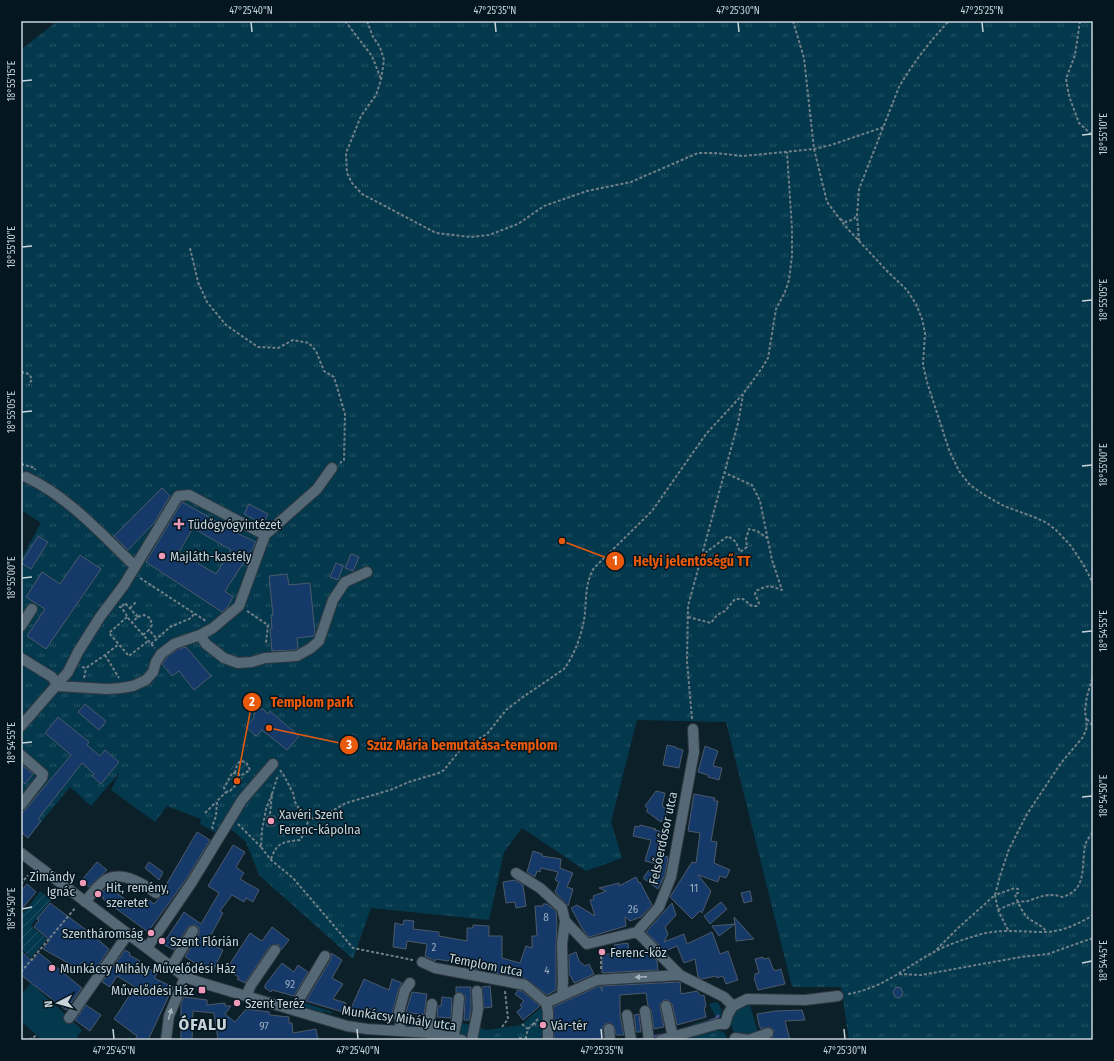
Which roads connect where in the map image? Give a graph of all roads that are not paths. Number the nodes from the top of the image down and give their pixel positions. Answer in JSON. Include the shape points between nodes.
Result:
{"nodes":[{"id":1,"x":332,"y":468,"type":"road end"},
{"id":2,"x":26,"y":477,"type":"dead end"},
{"id":3,"x":265,"y":535,"type":"junction"},
{"id":4,"x":133,"y":569,"type":"junction"},
{"id":5,"x":367,"y":572,"type":"dead end"},
{"id":6,"x":32,"y":610,"type":"dead end"},
{"id":7,"x":21,"y":626,"type":"edge"},
{"id":8,"x":200,"y":635,"type":"junction"},
{"id":9,"x":21,"y":658,"type":"edge"},
{"id":10,"x":58,"y":685,"type":"junction"},
{"id":11,"x":21,"y":726,"type":"edge"},
{"id":12,"x":693,"y":729,"type":"road end"},
{"id":13,"x":21,"y":755,"type":"edge"},
{"id":14,"x":276,"y":767,"type":"road end"},
{"id":15,"x":21,"y":804,"type":"edge"},
{"id":16,"x":21,"y":854,"type":"edge"},
{"id":17,"x":516,"y":873,"type":"dead end"},
{"id":18,"x":156,"y":893,"type":"dead end"},
{"id":19,"x":84,"y":901,"type":"junction"},
{"id":20,"x":565,"y":921,"type":"junction"},
{"id":21,"x":194,"y":931,"type":"dead end"},
{"id":22,"x":637,"y":932,"type":"junction"},
{"id":23,"x":128,"y":934,"type":"junction"},
{"id":24,"x":147,"y":948,"type":"junction"},
{"id":25,"x":275,"y":950,"type":"dead end"},
{"id":26,"x":325,"y":956,"type":"dead end"},
{"id":27,"x":418,"y":961,"type":"road end"},
{"id":28,"x":171,"y":966,"type":"junction"},
{"id":29,"x":680,"y":975,"type":"junction"},
{"id":30,"x":185,"y":977,"type":"junction"},
{"id":31,"x":410,"y":983,"type":"dead end"},
{"id":32,"x":477,"y":991,"type":"dead end"},
{"id":33,"x":246,"y":996,"type":"junction"},
{"id":34,"x":562,"y":996,"type":"junction"},
{"id":35,"x":838,"y":996,"type":"road end"},
{"id":36,"x":459,"y":998,"type":"dead end"},
{"id":37,"x":546,"y":1003,"type":"junction"},
{"id":38,"x":432,"y":1004,"type":"dead end"},
{"id":39,"x":666,"y":1006,"type":"dead end"},
{"id":40,"x":733,"y":1006,"type":"junction"},
{"id":41,"x":296,"y":1011,"type":"junction"},
{"id":42,"x":645,"y":1011,"type":"dead end"},
{"id":43,"x":628,"y":1015,"type":"dead end"},
{"id":44,"x":69,"y":1018,"type":"dead end"},
{"id":45,"x":725,"y":1024,"type":"junction"},
{"id":46,"x":609,"y":1029,"type":"dead end"},
{"id":47,"x":401,"y":1031,"type":"junction"},
{"id":48,"x":428,"y":1033,"type":"junction"},
{"id":49,"x":768,"y":1033,"type":"dead end"},
{"id":50,"x":673,"y":1037,"type":"junction"},
{"id":51,"x":457,"y":1039,"type":"edge"},
{"id":52,"x":735,"y":1039,"type":"edge"},
{"id":53,"x":166,"y":1040,"type":"edge"},
{"id":54,"x":472,"y":1040,"type":"edge"},
{"id":55,"x":548,"y":1040,"type":"edge"},
{"id":56,"x":610,"y":1040,"type":"edge"},
{"id":57,"x":631,"y":1040,"type":"edge"},
{"id":58,"x":649,"y":1040,"type":"edge"},
{"id":59,"x":661,"y":1040,"type":"edge"}],
"edges":[{"from":1,"to":3,"type":"street","via":[[317,489]]},
{"from":2,"to":4,"type":"street","via":[[41,484],[66,502]]},
{"from":3,"to":4,"type":"street","via":[[189,495],[178,496]]},
{"from":3,"to":8,"type":"street","via":[[239,606],[213,628]]},
{"from":4,"to":10,"type":"street"},
{"from":5,"to":8,"type":"street","via":[[345,582],[333,600],[319,641],[297,656],[238,663],[224,658],[206,644]]},
{"from":6,"to":7,"type":"street"},
{"from":8,"to":10,"type":"street","via":[[174,644],[161,654],[153,672],[146,680],[133,686],[107,689]]},
{"from":9,"to":10,"type":"street","via":[[47,674]]},
{"from":10,"to":11,"type":"street"},
{"from":12,"to":22,"type":"street","name":"Felsőerdősor utca","via":[[694,752],[670,877],[659,907]]},
{"from":13,"to":15,"type":"street","via":[[42,774],[42,778]]},
{"from":14,"to":24,"type":"street","via":[[242,800],[192,882]]},
{"from":16,"to":19,"type":"street","name":"Munkácsy Mihály utca"},
{"from":17,"to":20,"type":"street","via":[[540,888],[562,908]]},
{"from":18,"to":19,"type":"street","via":[[143,884],[116,877],[102,882]]},
{"from":19,"to":23,"type":"street","name":"Munkácsy Mihály utca"},
{"from":20,"to":22,"type":"street","via":[[587,944]]},
{"from":20,"to":34,"type":"street","via":[[562,944]]},
{"from":21,"to":28,"type":"street"},
{"from":22,"to":29,"type":"street"},
{"from":23,"to":24,"type":"street","name":"Munkácsy Mihály utca"},
{"from":23,"to":44,"type":"street"},
{"from":24,"to":28,"type":"street","name":"Munkácsy Mihály utca"},
{"from":25,"to":33,"type":"street"},
{"from":26,"to":41,"type":"street","via":[[300,998]]},
{"from":27,"to":37,"type":"street","name":"Templom utca","via":[[435,968],[525,985]]},
{"from":28,"to":30,"type":"street","name":"Munkácsy Mihály utca"},
{"from":29,"to":34,"type":"street","one_way":true,"via":[[597,980]]},
{"from":29,"to":40,"type":"street","via":[[724,997]]},
{"from":30,"to":33,"type":"street","name":"Munkácsy Mihály utca"},
{"from":53,"to":30,"type":"street","one_way":true,"via":[[169,1016]]},
{"from":31,"to":47,"type":"street","via":[[405,990],[399,1012]]},
{"from":32,"to":54,"type":"street","via":[[478,1009]]},
{"from":33,"to":41,"type":"street","name":"Munkácsy Mihály utca"},
{"from":34,"to":37,"type":"street"},
{"from":35,"to":40,"type":"street","via":[[805,1000],[747,999]]},
{"from":36,"to":51,"type":"street"},
{"from":37,"to":55,"type":"street"},
{"from":38,"to":48,"type":"street"},
{"from":39,"to":50,"type":"street"},
{"from":40,"to":45,"type":"street"},
{"from":41,"to":47,"type":"street","name":"Munkácsy Mihály utca","via":[[347,1026]]},
{"from":42,"to":58,"type":"street"},
{"from":43,"to":57,"type":"street"},
{"from":45,"to":50,"type":"street"},
{"from":45,"to":52,"type":"street"},
{"from":46,"to":56,"type":"street"},
{"from":47,"to":48,"type":"street","name":"Munkácsy Mihály utca"},
{"from":48,"to":51,"type":"street","name":"Munkácsy Mihály utca"},
{"from":49,"to":52,"type":"street","via":[[749,1040]]},
{"from":50,"to":59,"type":"street"}]}
